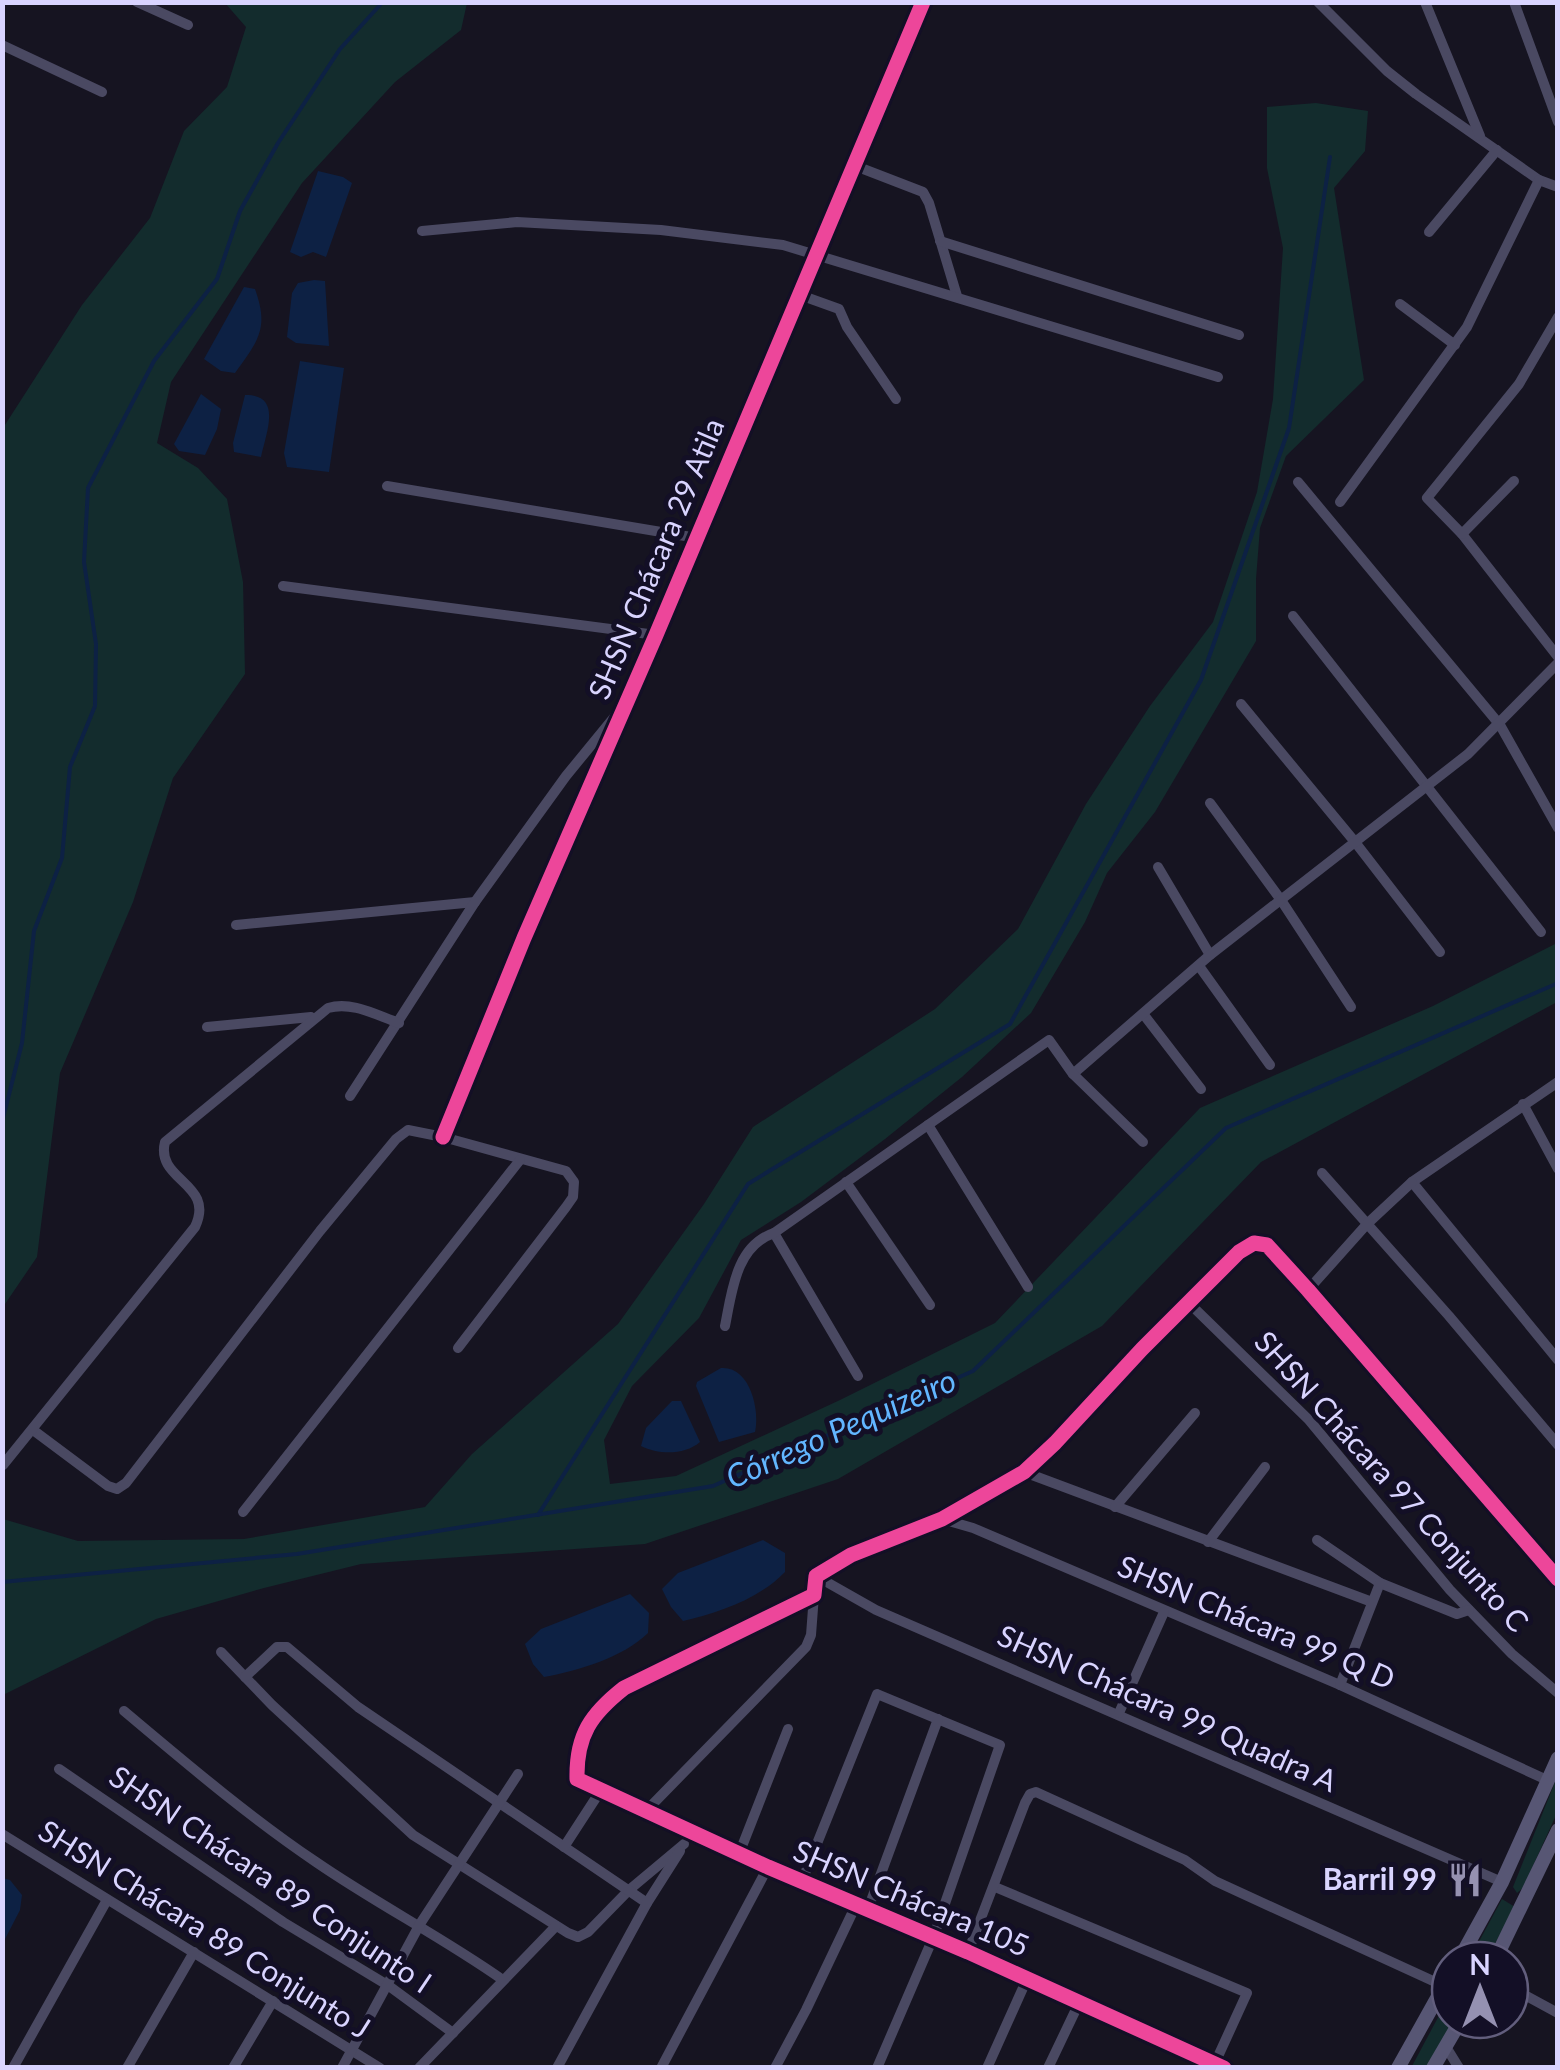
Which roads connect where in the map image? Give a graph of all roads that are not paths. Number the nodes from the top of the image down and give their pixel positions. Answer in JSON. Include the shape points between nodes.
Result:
{"nodes":[{"id":1,"x":138,"y":2,"type":"edge"},
{"id":2,"x":923,"y":2,"type":"edge"},
{"id":3,"x":1318,"y":2,"type":"edge"},
{"id":4,"x":1425,"y":2,"type":"edge"},
{"id":5,"x":1514,"y":2,"type":"edge"},
{"id":6,"x":188,"y":24,"type":"dead end"},
{"id":7,"x":2,"y":46,"type":"edge"},
{"id":8,"x":102,"y":92,"type":"dead end"},
{"id":9,"x":1558,"y":122,"type":"edge"},
{"id":10,"x":1481,"y":138,"type":"junction"},
{"id":11,"x":1497,"y":150,"type":"junction"},
{"id":12,"x":854,"y":165,"type":"junction"},
{"id":13,"x":1539,"y":180,"type":"junction"},
{"id":14,"x":1558,"y":187,"type":"edge"},
{"id":15,"x":422,"y":230,"type":"dead end"},
{"id":16,"x":1429,"y":232,"type":"dead end"},
{"id":17,"x":940,"y":241,"type":"junction"},
{"id":18,"x":818,"y":253,"type":"junction"},
{"id":19,"x":800,"y":295,"type":"junction"},
{"id":20,"x":957,"y":296,"type":"junction"},
{"id":21,"x":1400,"y":304,"type":"dead end"},
{"id":22,"x":1558,"y":318,"type":"edge"},
{"id":23,"x":1239,"y":334,"type":"dead end"},
{"id":24,"x":1456,"y":346,"type":"junction"},
{"id":25,"x":1218,"y":378,"type":"dead end"},
{"id":26,"x":896,"y":399,"type":"dead end"},
{"id":27,"x":1514,"y":481,"type":"dead end"},
{"id":28,"x":1298,"y":482,"type":"dead end"},
{"id":29,"x":387,"y":486,"type":"dead end"},
{"id":30,"x":1340,"y":502,"type":"dead end"},
{"id":31,"x":1462,"y":534,"type":"junction"},
{"id":32,"x":697,"y":538,"type":"junction"},
{"id":33,"x":283,"y":586,"type":"dead end"},
{"id":34,"x":1293,"y":616,"type":"dead end"},
{"id":35,"x":656,"y":636,"type":"junction"},
{"id":36,"x":1558,"y":660,"type":"edge"},
{"id":37,"x":626,"y":703,"type":"junction"},
{"id":38,"x":1242,"y":704,"type":"dead end"},
{"id":39,"x":1500,"y":725,"type":"junction"},
{"id":40,"x":1428,"y":785,"type":"junction"},
{"id":41,"x":1210,"y":803,"type":"dead end"},
{"id":42,"x":1558,"y":828,"type":"edge"},
{"id":43,"x":1355,"y":842,"type":"junction"},
{"id":44,"x":1158,"y":867,"type":"dead end"},
{"id":45,"x":1281,"y":900,"type":"junction"},
{"id":46,"x":475,"y":902,"type":"junction"},
{"id":47,"x":236,"y":925,"type":"dead end"},
{"id":48,"x":1542,"y":932,"type":"dead end"},
{"id":49,"x":1440,"y":952,"type":"dead end"},
{"id":50,"x":1210,"y":956,"type":"junction"},
{"id":51,"x":1199,"y":966,"type":"junction"},
{"id":52,"x":1351,"y":1007,"type":"dead end"},
{"id":53,"x":1144,"y":1016,"type":"junction"},
{"id":54,"x":314,"y":1017,"type":"junction"},
{"id":55,"x":399,"y":1023,"type":"junction"},
{"id":56,"x":208,"y":1027,"type":"dead end"},
{"id":57,"x":1270,"y":1066,"type":"dead end"},
{"id":58,"x":1073,"y":1074,"type":"junction"},
{"id":59,"x":1558,"y":1082,"type":"edge"},
{"id":60,"x":1201,"y":1089,"type":"dead end"},
{"id":61,"x":350,"y":1096,"type":"dead end"},
{"id":62,"x":1523,"y":1104,"type":"junction"},
{"id":63,"x":928,"y":1125,"type":"junction"},
{"id":64,"x":443,"y":1137,"type":"junction"},
{"id":65,"x":1143,"y":1142,"type":"dead end"},
{"id":66,"x":520,"y":1160,"type":"junction"},
{"id":67,"x":1558,"y":1169,"type":"edge"},
{"id":68,"x":1322,"y":1172,"type":"dead end"},
{"id":69,"x":846,"y":1182,"type":"junction"},
{"id":70,"x":1412,"y":1182,"type":"junction"},
{"id":71,"x":1367,"y":1224,"type":"junction"},
{"id":72,"x":774,"y":1233,"type":"junction"},
{"id":73,"x":1028,"y":1286,"type":"dead end"},
{"id":74,"x":1308,"y":1290,"type":"junction"},
{"id":75,"x":1188,"y":1303,"type":"junction"},
{"id":76,"x":930,"y":1305,"type":"dead end"},
{"id":77,"x":725,"y":1326,"type":"dead end"},
{"id":78,"x":458,"y":1348,"type":"dead end"},
{"id":79,"x":1558,"y":1360,"type":"edge"},
{"id":80,"x":858,"y":1376,"type":"dead end"},
{"id":81,"x":1195,"y":1413,"type":"dead end"},
{"id":82,"x":33,"y":1430,"type":"junction"},
{"id":83,"x":1558,"y":1445,"type":"edge"},
{"id":84,"x":3,"y":1465,"type":"edge"},
{"id":85,"x":1265,"y":1467,"type":"dead end"},
{"id":86,"x":1024,"y":1472,"type":"junction"},
{"id":87,"x":1115,"y":1507,"type":"junction"},
{"id":88,"x":243,"y":1512,"type":"dead end"},
{"id":89,"x":942,"y":1519,"type":"junction"},
{"id":90,"x":1317,"y":1540,"type":"dead end"},
{"id":91,"x":1208,"y":1542,"type":"junction"},
{"id":92,"x":816,"y":1576,"type":"junction"},
{"id":93,"x":1558,"y":1579,"type":"edge"},
{"id":94,"x":1380,"y":1584,"type":"junction"},
{"id":95,"x":814,"y":1595,"type":"junction"},
{"id":96,"x":1372,"y":1602,"type":"junction"},
{"id":97,"x":1469,"y":1610,"type":"junction"},
{"id":98,"x":1164,"y":1612,"type":"junction"},
{"id":99,"x":220,"y":1652,"type":"dead end"},
{"id":100,"x":245,"y":1677,"type":"junction"},
{"id":101,"x":1340,"y":1684,"type":"junction"},
{"id":102,"x":1558,"y":1693,"type":"edge"},
{"id":103,"x":124,"y":1711,"type":"dead end"},
{"id":104,"x":1118,"y":1713,"type":"junction"},
{"id":105,"x":938,"y":1719,"type":"junction"},
{"id":106,"x":788,"y":1729,"type":"dead end"},
{"id":107,"x":1558,"y":1758,"type":"edge"},
{"id":108,"x":59,"y":1769,"type":"dead end"},
{"id":109,"x":518,"y":1774,"type":"dead end"},
{"id":110,"x":1547,"y":1780,"type":"junction"},
{"id":111,"x":602,"y":1790,"type":"junction"},
{"id":112,"x":500,"y":1805,"type":"junction"},
{"id":113,"x":647,"y":1810,"type":"junction"},
{"id":114,"x":692,"y":1832,"type":"junction"},
{"id":115,"x":2,"y":1834,"type":"edge"},
{"id":116,"x":1556,"y":1838,"type":"edge"},
{"id":117,"x":684,"y":1844,"type":"junction"},
{"id":118,"x":564,"y":1847,"type":"junction"},
{"id":119,"x":739,"y":1854,"type":"junction"},
{"id":120,"x":456,"y":1864,"type":"junction"},
{"id":121,"x":768,"y":1867,"type":"junction"},
{"id":122,"x":802,"y":1881,"type":"junction"},
{"id":123,"x":1502,"y":1882,"type":"junction"},
{"id":124,"x":994,"y":1887,"type":"junction"},
{"id":125,"x":628,"y":1890,"type":"junction"},
{"id":126,"x":1528,"y":1895,"type":"junction"},
{"id":127,"x":107,"y":1900,"type":"junction"},
{"id":128,"x":647,"y":1902,"type":"junction"},
{"id":129,"x":856,"y":1905,"type":"junction"},
{"id":130,"x":868,"y":1909,"type":"junction"},
{"id":131,"x":420,"y":1924,"type":"junction"},
{"id":132,"x":556,"y":1926,"type":"junction"},
{"id":133,"x":933,"y":1938,"type":"junction"},
{"id":134,"x":1469,"y":1940,"type":"edge"},
{"id":135,"x":1504,"y":1940,"type":"edge"},
{"id":136,"x":194,"y":1952,"type":"junction"},
{"id":137,"x":968,"y":1952,"type":"junction"},
{"id":138,"x":1430,"y":1974,"type":"edge"},
{"id":139,"x":503,"y":1980,"type":"junction"},
{"id":140,"x":1027,"y":1980,"type":"junction"},
{"id":141,"x":389,"y":1986,"type":"junction"},
{"id":142,"x":1530,"y":1997,"type":"edge"},
{"id":143,"x":273,"y":2001,"type":"junction"},
{"id":144,"x":1079,"y":2003,"type":"junction"},
{"id":145,"x":1430,"y":2011,"type":"edge"},
{"id":146,"x":1558,"y":2012,"type":"edge"},
{"id":147,"x":453,"y":2033,"type":"junction"},
{"id":148,"x":1450,"y":2040,"type":"edge"},
{"id":149,"x":1446,"y":2047,"type":"junction"},
{"id":150,"x":352,"y":2050,"type":"junction"},
{"id":151,"x":1220,"y":2065,"type":"edge"},
{"id":152,"x":13,"y":2068,"type":"edge"},
{"id":153,"x":127,"y":2068,"type":"edge"},
{"id":154,"x":233,"y":2068,"type":"edge"},
{"id":155,"x":342,"y":2068,"type":"edge"},
{"id":156,"x":380,"y":2068,"type":"edge"},
{"id":157,"x":418,"y":2068,"type":"edge"},
{"id":158,"x":556,"y":2068,"type":"edge"},
{"id":159,"x":660,"y":2068,"type":"edge"},
{"id":160,"x":774,"y":2068,"type":"edge"},
{"id":161,"x":877,"y":2068,"type":"edge"},
{"id":162,"x":988,"y":2068,"type":"edge"},
{"id":163,"x":1048,"y":2068,"type":"edge"},
{"id":164,"x":1398,"y":2068,"type":"edge"},
{"id":165,"x":1433,"y":2068,"type":"edge"},
{"id":166,"x":1459,"y":2068,"type":"edge"}],
"edges":[{"from":1,"to":6,"type":"street"},
{"from":2,"to":12,"type":"street","name":"SHSN Chácara 29 Atila"},
{"from":3,"to":10,"type":"street","via":[[1387,71]]},
{"from":4,"to":10,"type":"street"},
{"from":5,"to":9,"type":"street"},
{"from":7,"to":8,"type":"street"},
{"from":10,"to":11,"type":"street"},
{"from":11,"to":13,"type":"street"},
{"from":11,"to":16,"type":"street"},
{"from":12,"to":17,"type":"street","via":[[923,192]]},
{"from":12,"to":18,"type":"street","name":"SHSN Chácara 29 Atila"},
{"from":13,"to":14,"type":"street"},
{"from":13,"to":24,"type":"street"},
{"from":15,"to":18,"type":"street","via":[[570,224],[708,234]]},
{"from":17,"to":20,"type":"street"},
{"from":17,"to":23,"type":"street"},
{"from":18,"to":19,"type":"street","name":"SHSN Chácara 29 Atila"},
{"from":18,"to":20,"type":"street"},
{"from":19,"to":26,"type":"street","via":[[839,309]]},
{"from":19,"to":32,"type":"street","name":"SHSN Chácara 29 Atila"},
{"from":20,"to":25,"type":"street"},
{"from":21,"to":24,"type":"street"},
{"from":22,"to":31,"type":"street","via":[[1540,352],[1427,498]]},
{"from":24,"to":30,"type":"street"},
{"from":27,"to":31,"type":"street"},
{"from":28,"to":39,"type":"street"},
{"from":29,"to":32,"type":"street"},
{"from":31,"to":36,"type":"street"},
{"from":32,"to":35,"type":"street","name":"SHSN Chácara 29 Atila"},
{"from":33,"to":35,"type":"street"},
{"from":34,"to":40,"type":"street"},
{"from":35,"to":37,"type":"street","name":"SHSN Chácara 29 Atila"},
{"from":36,"to":39,"type":"street"},
{"from":37,"to":46,"type":"street"},
{"from":37,"to":64,"type":"street","name":"SHSN Chácara 29 Atila"},
{"from":38,"to":43,"type":"street"},
{"from":39,"to":40,"type":"street"},
{"from":39,"to":42,"type":"street"},
{"from":40,"to":43,"type":"street"},
{"from":40,"to":48,"type":"street"},
{"from":41,"to":45,"type":"street"},
{"from":43,"to":45,"type":"street"},
{"from":43,"to":49,"type":"street"},
{"from":44,"to":50,"type":"street"},
{"from":45,"to":50,"type":"street"},
{"from":45,"to":52,"type":"street"},
{"from":46,"to":47,"type":"street"},
{"from":46,"to":55,"type":"street"},
{"from":50,"to":51,"type":"street"},
{"from":51,"to":53,"type":"street"},
{"from":51,"to":57,"type":"street"},
{"from":53,"to":58,"type":"street"},
{"from":53,"to":60,"type":"street"},
{"from":54,"to":55,"type":"street","via":[[340,1005]]},
{"from":54,"to":56,"type":"street"},
{"from":54,"to":82,"type":"street","via":[[165,1142],[166,1164],[199,1199],[195,1228]]},
{"from":55,"to":61,"type":"street"},
{"from":58,"to":63,"type":"street","via":[[1049,1040]]},
{"from":58,"to":65,"type":"street"},
{"from":59,"to":62,"type":"street"},
{"from":62,"to":67,"type":"street"},
{"from":62,"to":70,"type":"street"},
{"from":63,"to":69,"type":"street"},
{"from":63,"to":73,"type":"street"},
{"from":64,"to":66,"type":"street"},
{"from":64,"to":82,"type":"street","via":[[408,1130],[396,1139],[126,1483],[116,1488],[101,1481]]},
{"from":66,"to":78,"type":"street","via":[[566,1171],[573,1197]]},
{"from":66,"to":88,"type":"street"},
{"from":68,"to":71,"type":"street"},
{"from":69,"to":72,"type":"street"},
{"from":69,"to":76,"type":"street"},
{"from":70,"to":71,"type":"street"},
{"from":70,"to":79,"type":"street"},
{"from":71,"to":74,"type":"street"},
{"from":71,"to":83,"type":"street"},
{"from":72,"to":77,"type":"street","via":[[756,1241],[740,1264]]},
{"from":72,"to":80,"type":"street"},
{"from":74,"to":75,"type":"street","via":[[1267,1245],[1254,1243]]},
{"from":74,"to":93,"type":"street"},
{"from":75,"to":86,"type":"street"},
{"from":75,"to":97,"type":"street","name":"SHSN Chácara 97 Conjunto C","via":[[1308,1420]]},
{"from":81,"to":87,"type":"street"},
{"from":82,"to":84,"type":"street"},
{"from":85,"to":91,"type":"street"},
{"from":86,"to":87,"type":"street"},
{"from":86,"to":89,"type":"street"},
{"from":87,"to":91,"type":"street"},
{"from":89,"to":92,"type":"street"},
{"from":89,"to":98,"type":"street","name":"SHSN Chácara 99 Q D"},
{"from":90,"to":94,"type":"street"},
{"from":91,"to":96,"type":"street"},
{"from":92,"to":95,"type":"street"},
{"from":92,"to":104,"type":"street","name":"SHSN Chácara 99 Quadra A","via":[[876,1610]]},
{"from":94,"to":96,"type":"street"},
{"from":94,"to":97,"type":"street","via":[[1457,1614]]},
{"from":95,"to":111,"type":"street","name":"SHSN Chácara 105","via":[[624,1688],[597,1710],[576,1759],[577,1780]]},
{"from":95,"to":113,"type":"street","via":[[806,1647]]},
{"from":96,"to":101,"type":"street"},
{"from":97,"to":102,"type":"street","name":"SHSN Chácara 97 Conjunto C"},
{"from":98,"to":101,"type":"street","name":"SHSN Chácara 99 Q D"},
{"from":98,"to":104,"type":"street"},
{"from":99,"to":100,"type":"street"},
{"from":100,"to":112,"type":"street","via":[[286,1646],[358,1707]]},
{"from":100,"to":120,"type":"street","via":[[413,1836]]},
{"from":101,"to":110,"type":"street","name":"SHSN Chácara 99 Q D"},
{"from":103,"to":131,"type":"street","via":[[317,1863]]},
{"from":104,"to":123,"type":"street","name":"SHSN Chácara 99 Quadra A"},
{"from":105,"to":122,"type":"street","via":[[877,1694]]},
{"from":105,"to":130,"type":"street"},
{"from":105,"to":133,"type":"street","via":[[1000,1745]]},
{"from":106,"to":119,"type":"street"},
{"from":107,"to":110,"type":"main road"},
{"from":108,"to":141,"type":"street","name":"SHSN Chácara 89 Conjunto I"},
{"from":109,"to":112,"type":"street"},
{"from":110,"to":123,"type":"main road"},
{"from":111,"to":113,"type":"street","name":"SHSN Chácara 105"},
{"from":111,"to":118,"type":"street"},
{"from":112,"to":118,"type":"street"},
{"from":112,"to":120,"type":"street"},
{"from":113,"to":114,"type":"street","name":"SHSN Chácara 105"},
{"from":114,"to":117,"type":"street"},
{"from":114,"to":119,"type":"street","name":"SHSN Chácara 105"},
{"from":115,"to":127,"type":"street","name":"SHSN Chácara 89 Conjunto J"},
{"from":116,"to":126,"type":"main road"},
{"from":117,"to":125,"type":"street"},
{"from":117,"to":128,"type":"street"},
{"from":118,"to":125,"type":"street"},
{"from":119,"to":121,"type":"street","name":"SHSN Chácara 105"},
{"from":120,"to":131,"type":"street"},
{"from":120,"to":132,"type":"street"},
{"from":121,"to":122,"type":"street","name":"SHSN Chácara 105"},
{"from":121,"to":159,"type":"street"},
{"from":122,"to":129,"type":"street","name":"SHSN Chácara 105"},
{"from":123,"to":126,"type":"main road","via":[[1515,1902]]},
{"from":123,"to":134,"type":"main road"},
{"from":124,"to":137,"type":"street","name":"SHSN Chácara 105"},
{"from":124,"to":138,"type":"street","name":"SHSN Chácara 105","via":[[1025,1803],[1036,1792],[1185,1860],[1215,1881]]},
{"from":124,"to":151,"type":"street","via":[[1247,1993]]},
{"from":125,"to":128,"type":"street"},
{"from":125,"to":132,"type":"street","via":[[578,1937]]},
{"from":126,"to":135,"type":"main road"},
{"from":127,"to":136,"type":"street","name":"SHSN Chácara 89 Conjunto J"},
{"from":127,"to":152,"type":"street"},
{"from":128,"to":158,"type":"street"},
{"from":129,"to":130,"type":"street","name":"SHSN Chácara 105"},
{"from":129,"to":160,"type":"street"},
{"from":130,"to":133,"type":"street","name":"SHSN Chácara 105"},
{"from":131,"to":139,"type":"street"},
{"from":131,"to":141,"type":"street"},
{"from":132,"to":139,"type":"street"},
{"from":133,"to":137,"type":"street","name":"SHSN Chácara 105"},
{"from":133,"to":161,"type":"street"},
{"from":136,"to":143,"type":"street","name":"SHSN Chácara 89 Conjunto J"},
{"from":136,"to":153,"type":"street"},
{"from":137,"to":140,"type":"street","name":"SHSN Chácara 105"},
{"from":139,"to":147,"type":"street"},
{"from":140,"to":144,"type":"street","name":"SHSN Chácara 105"},
{"from":140,"to":162,"type":"street"},
{"from":141,"to":147,"type":"street","name":"SHSN Chácara 89 Conjunto I"},
{"from":141,"to":150,"type":"street"},
{"from":142,"to":146,"type":"street"},
{"from":143,"to":150,"type":"street","name":"SHSN Chácara 89 Conjunto J"},
{"from":143,"to":154,"type":"street"},
{"from":144,"to":151,"type":"street","name":"SHSN Chácara 105"},
{"from":144,"to":163,"type":"street"},
{"from":145,"to":164,"type":"main road"},
{"from":147,"to":157,"type":"street"},
{"from":148,"to":149,"type":"main road"},
{"from":149,"to":165,"type":"main road"},
{"from":149,"to":166,"type":"street"},
{"from":150,"to":155,"type":"street"},
{"from":150,"to":156,"type":"street","name":"SHSN Chácara 89 Conjunto J"}]}
